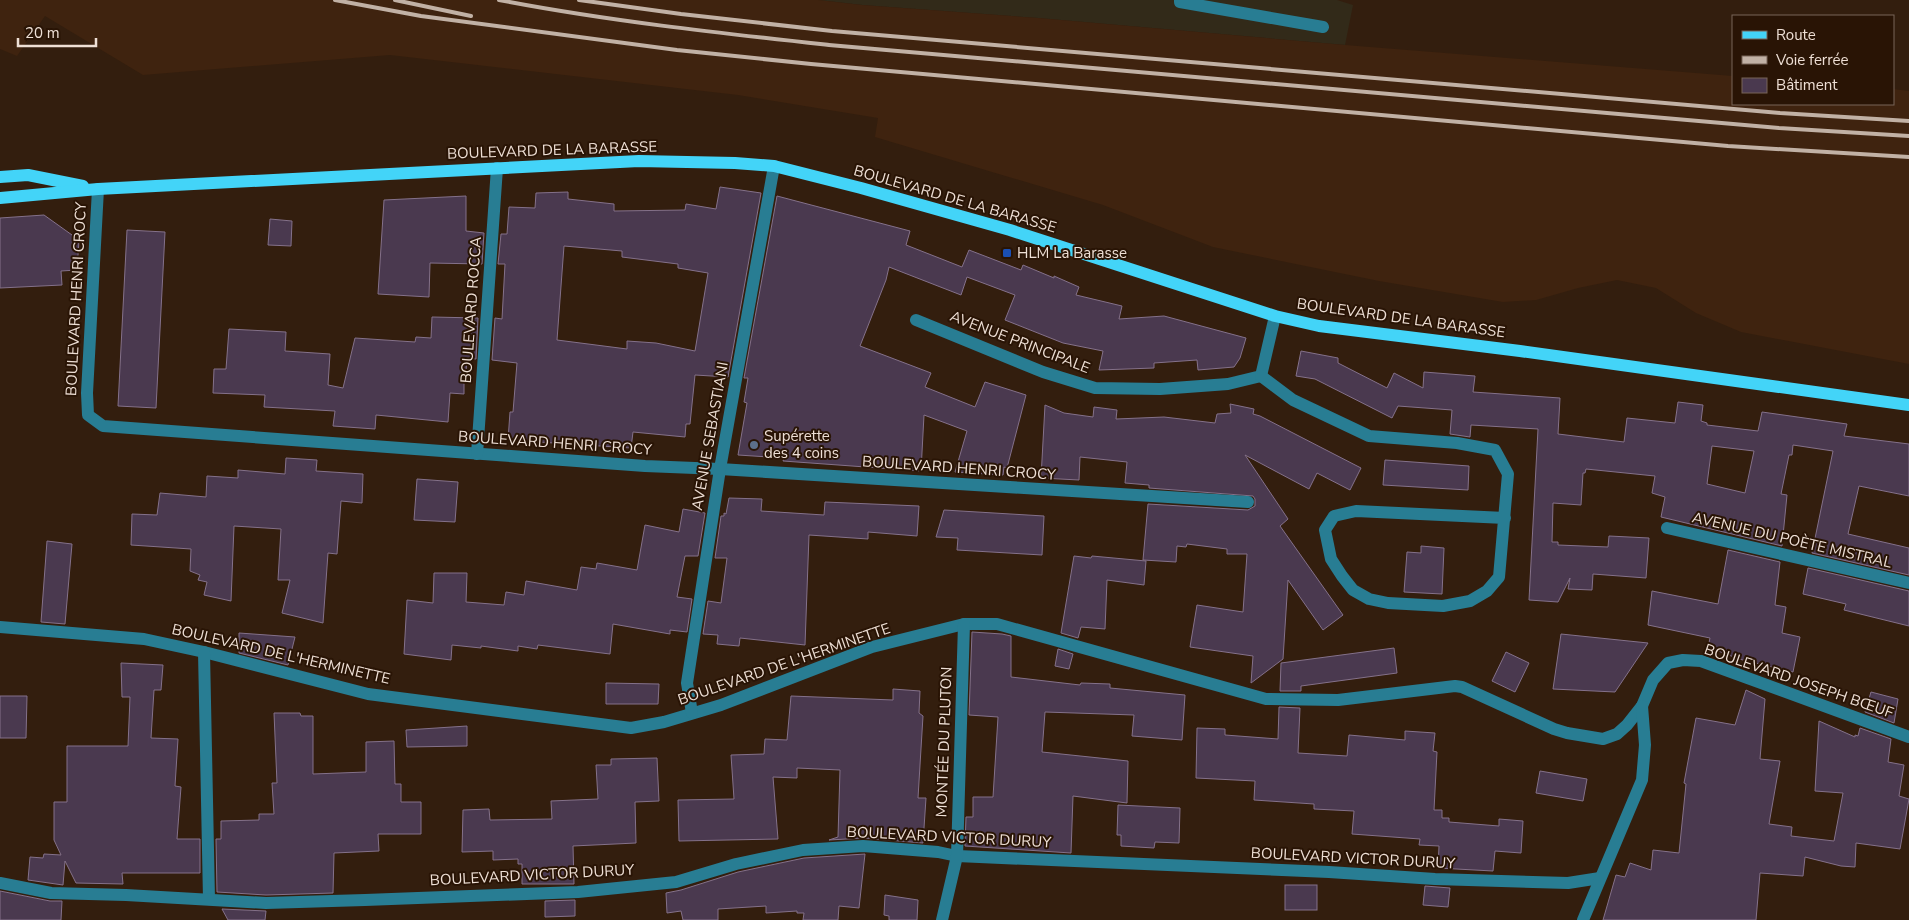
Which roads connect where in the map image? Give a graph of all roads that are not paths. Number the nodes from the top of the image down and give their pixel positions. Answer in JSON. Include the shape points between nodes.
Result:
{"nodes":[{"id":1,"x":1180,"y":0,"type":"edge"},
{"id":2,"x":1323,"y":27,"type":"dead end"},
{"id":3,"x":774,"y":166,"type":"junction"},
{"id":4,"x":497,"y":168,"type":"junction"},
{"id":5,"x":0,"y":177,"type":"edge"},
{"id":6,"x":98,"y":189,"type":"junction"},
{"id":7,"x":0,"y":198,"type":"edge"},
{"id":8,"x":1275,"y":316,"type":"junction"},
{"id":9,"x":916,"y":320,"type":"dead end"},
{"id":10,"x":1261,"y":376,"type":"junction"},
{"id":11,"x":1909,"y":405,"type":"edge"},
{"id":12,"x":477,"y":454,"type":"junction"},
{"id":13,"x":720,"y":469,"type":"junction"},
{"id":14,"x":1248,"y":502,"type":"dead end"},
{"id":15,"x":1505,"y":518,"type":"junction"},
{"id":16,"x":1667,"y":528,"type":"dead end"},
{"id":17,"x":1909,"y":583,"type":"edge"},
{"id":18,"x":964,"y":624,"type":"junction"},
{"id":19,"x":0,"y":627,"type":"edge"},
{"id":20,"x":204,"y":652,"type":"junction"},
{"id":21,"x":1642,"y":706,"type":"junction"},
{"id":22,"x":692,"y":713,"type":"junction"},
{"id":23,"x":1909,"y":737,"type":"edge"},
{"id":24,"x":957,"y":856,"type":"junction"},
{"id":25,"x":1600,"y":878,"type":"junction"},
{"id":26,"x":0,"y":883,"type":"edge"},
{"id":27,"x":209,"y":899,"type":"junction"},
{"id":28,"x":942,"y":920,"type":"edge"},
{"id":29,"x":1584,"y":920,"type":"edge"}],
"edges":[{"from":1,"to":2,"type":"street"},
{"from":3,"to":4,"type":"main road","name":"BOULEVARD DE LA BARASSE","via":[[639,161]]},
{"from":3,"to":8,"type":"main road","name":"BOULEVARD DE LA BARASSE","via":[[1010,230]]},
{"from":3,"to":13,"type":"street","name":"AVENUE SEBASTIANI"},
{"from":4,"to":6,"type":"main road","name":"BOULEVARD DE LA BARASSE"},
{"from":4,"to":12,"type":"street","name":"BOULEVARD ROCCA"},
{"from":5,"to":6,"type":"main road","name":"BOULEVARD DE LA BARASSE","via":[[28,175]]},
{"from":6,"to":7,"type":"main road","name":"BOULEVARD DE LA BARASSE"},
{"from":6,"to":12,"type":"street","name":"BOULEVARD HENRI CROCY","via":[[87,393],[88,414],[103,426]]},
{"from":8,"to":10,"type":"street"},
{"from":8,"to":11,"type":"main road","name":"BOULEVARD DE LA BARASSE","via":[[1319,326]]},
{"from":9,"to":10,"type":"street","name":"AVENUE PRINCIPALE","via":[[1043,372],[1095,388],[1160,389],[1228,384]]},
{"from":10,"to":15,"type":"street","via":[[1293,400],[1369,436],[1457,443],[1495,450],[1508,474]]},
{"from":12,"to":13,"type":"street","name":"BOULEVARD HENRI CROCY"},
{"from":13,"to":14,"type":"street","name":"BOULEVARD HENRI CROCY"},
{"from":13,"to":22,"type":"street","name":"AVENUE SEBASTIANI","via":[[687,683]]},
{"from":15,"to":15,"type":"street","via":[[1498,577],[1487,591],[1470,601],[1443,606],[1388,603],[1369,599],[1353,590],[1331,559],[1325,530],[1334,516],[1356,511]]},
{"from":16,"to":17,"type":"street","name":"AVENUE DU POÈTE MISTRAL"},
{"from":18,"to":21,"type":"street","name":"BOULEVARD DE L'HERMINETTE","via":[[997,624],[1266,699],[1338,700],[1455,686],[1566,733],[1603,739],[1618,734]]},
{"from":18,"to":22,"type":"street","name":"BOULEVARD DE L'HERMINETTE","via":[[872,647]]},
{"from":18,"to":24,"type":"street","name":"MONTÉE DU PLUTON"},
{"from":19,"to":20,"type":"street","name":"BOULEVARD DE L'HERMINETTE","via":[[144,639]]},
{"from":20,"to":22,"type":"street","name":"BOULEVARD DE L'HERMINETTE","via":[[368,694],[631,728]]},
{"from":20,"to":27,"type":"street"},
{"from":21,"to":23,"type":"street","name":"BOULEVARD JOSEPH BŒUF","via":[[1653,680],[1668,663],[1683,660],[1701,662]]},
{"from":21,"to":25,"type":"street","via":[[1645,745],[1642,780]]},
{"from":24,"to":25,"type":"street","name":"BOULEVARD VICTOR DURUY","via":[[1444,879],[1568,883]]},
{"from":24,"to":27,"type":"street","name":"BOULEVARD VICTOR DURUY","via":[[863,846],[803,850],[736,864],[676,882],[578,892],[266,903]]},
{"from":24,"to":28,"type":"street","name":"MONTÉE DU PLUTON"},
{"from":25,"to":29,"type":"street"},
{"from":26,"to":27,"type":"street","name":"BOULEVARD VICTOR DURUY","via":[[51,893]]}]}
